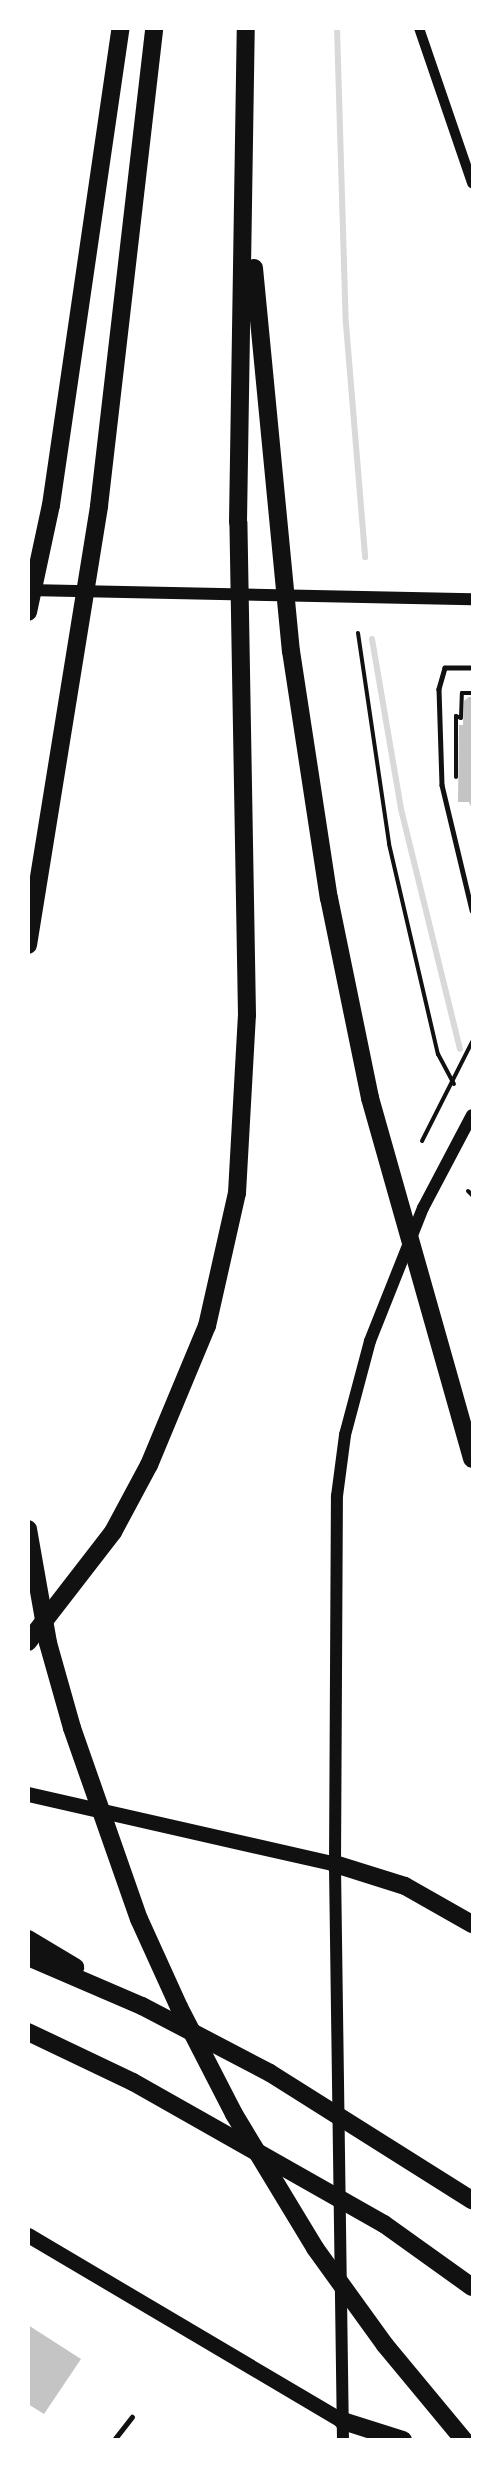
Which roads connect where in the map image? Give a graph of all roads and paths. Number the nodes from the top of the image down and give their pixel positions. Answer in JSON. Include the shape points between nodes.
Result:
{"nodes":[{"id":1,"x":121,"y":28,"type":"edge"},
{"id":2,"x":154,"y":28,"type":"edge"},
{"id":3,"x":246,"y":28,"type":"edge"},
{"id":4,"x":419,"y":28,"type":"edge"},
{"id":5,"x":246,"y":180,"type":"junction"},
{"id":6,"x":472,"y":183,"type":"edge"},
{"id":7,"x":28,"y":590,"type":"edge"},
{"id":8,"x":472,"y":599,"type":"edge"},
{"id":9,"x":28,"y":612,"type":"edge"},
{"id":10,"x":358,"y":633,"type":"dead end"},
{"id":11,"x":472,"y":668,"type":"edge"},
{"id":12,"x":472,"y":693,"type":"edge"},
{"id":13,"x":456,"y":783,"type":"dead end"},
{"id":14,"x":472,"y":910,"type":"edge"},
{"id":15,"x":28,"y":945,"type":"edge"},
{"id":16,"x":472,"y":1042,"type":"edge"},
{"id":17,"x":454,"y":1084,"type":"junction"},
{"id":18,"x":472,"y":1115,"type":"edge"},
{"id":19,"x":422,"y":1141,"type":"dead end"},
{"id":20,"x":468,"y":1191,"type":"dead end"},
{"id":21,"x":472,"y":1195,"type":"edge"},
{"id":22,"x":472,"y":1459,"type":"edge"},
{"id":23,"x":28,"y":1529,"type":"edge"},
{"id":24,"x":28,"y":1642,"type":"edge"},
{"id":25,"x":28,"y":1794,"type":"edge"},
{"id":26,"x":335,"y":1864,"type":"junction"},
{"id":27,"x":472,"y":1924,"type":"edge"},
{"id":28,"x":28,"y":1939,"type":"edge"},
{"id":29,"x":28,"y":1957,"type":"edge"},
{"id":30,"x":142,"y":2006,"type":"junction"},
{"id":31,"x":28,"y":2032,"type":"edge"},
{"id":32,"x":472,"y":2200,"type":"edge"},
{"id":33,"x":28,"y":2235,"type":"edge"},
{"id":34,"x":472,"y":2287,"type":"edge"},
{"id":35,"x":132,"y":2417,"type":"dead end"},
{"id":36,"x":343,"y":2421,"type":"junction"},
{"id":37,"x":114,"y":2439,"type":"edge"},
{"id":38,"x":343,"y":2439,"type":"edge"},
{"id":39,"x":403,"y":2439,"type":"edge"},
{"id":40,"x":464,"y":2439,"type":"edge"}],
"edges":[{"from":1,"to":9,"type":"highway","via":[[111,126],[51,505]]},
{"from":2,"to":15,"type":"highway","via":[[99,506]]},
{"from":3,"to":5,"type":"highway"},
{"from":4,"to":6,"type":"street"},
{"from":5,"to":22,"type":"highway","via":[[291,651],[329,898],[370,1098]]},
{"from":5,"to":24,"type":"highway","via":[[238,522],[246,1104],[225,1255],[207,1326],[149,1465],[113,1532]]},
{"from":7,"to":8,"type":"main road"},
{"from":10,"to":17,"type":"path","via":[[389,844],[438,1054]]},
{"from":11,"to":14,"type":"lane","via":[[446,668],[439,689],[442,785]]},
{"from":12,"to":13,"type":"path","via":[[462,693],[461,718],[456,716]]},
{"from":16,"to":17,"type":"path"},
{"from":17,"to":19,"type":"path"},
{"from":18,"to":26,"type":"main road","via":[[393,1278],[345,1435],[334,1560]]},
{"from":20,"to":21,"type":"path"},
{"from":23,"to":40,"type":"highway","via":[[48,1643],[72,1728],[140,1919],[179,2007],[234,2114],[315,2248],[385,2345]]},
{"from":25,"to":26,"type":"main road"},
{"from":26,"to":27,"type":"highway","via":[[405,1886]]},
{"from":26,"to":36,"type":"main road"},
{"from":28,"to":30,"type":"highway"},
{"from":29,"to":30,"type":"highway"},
{"from":30,"to":32,"type":"highway","via":[[270,2073]]},
{"from":31,"to":34,"type":"highway","via":[[133,2082],[384,2224]]},
{"from":33,"to":36,"type":"main road"},
{"from":35,"to":37,"type":"lane"},
{"from":36,"to":38,"type":"main road"},
{"from":36,"to":39,"type":"highway"}]}
